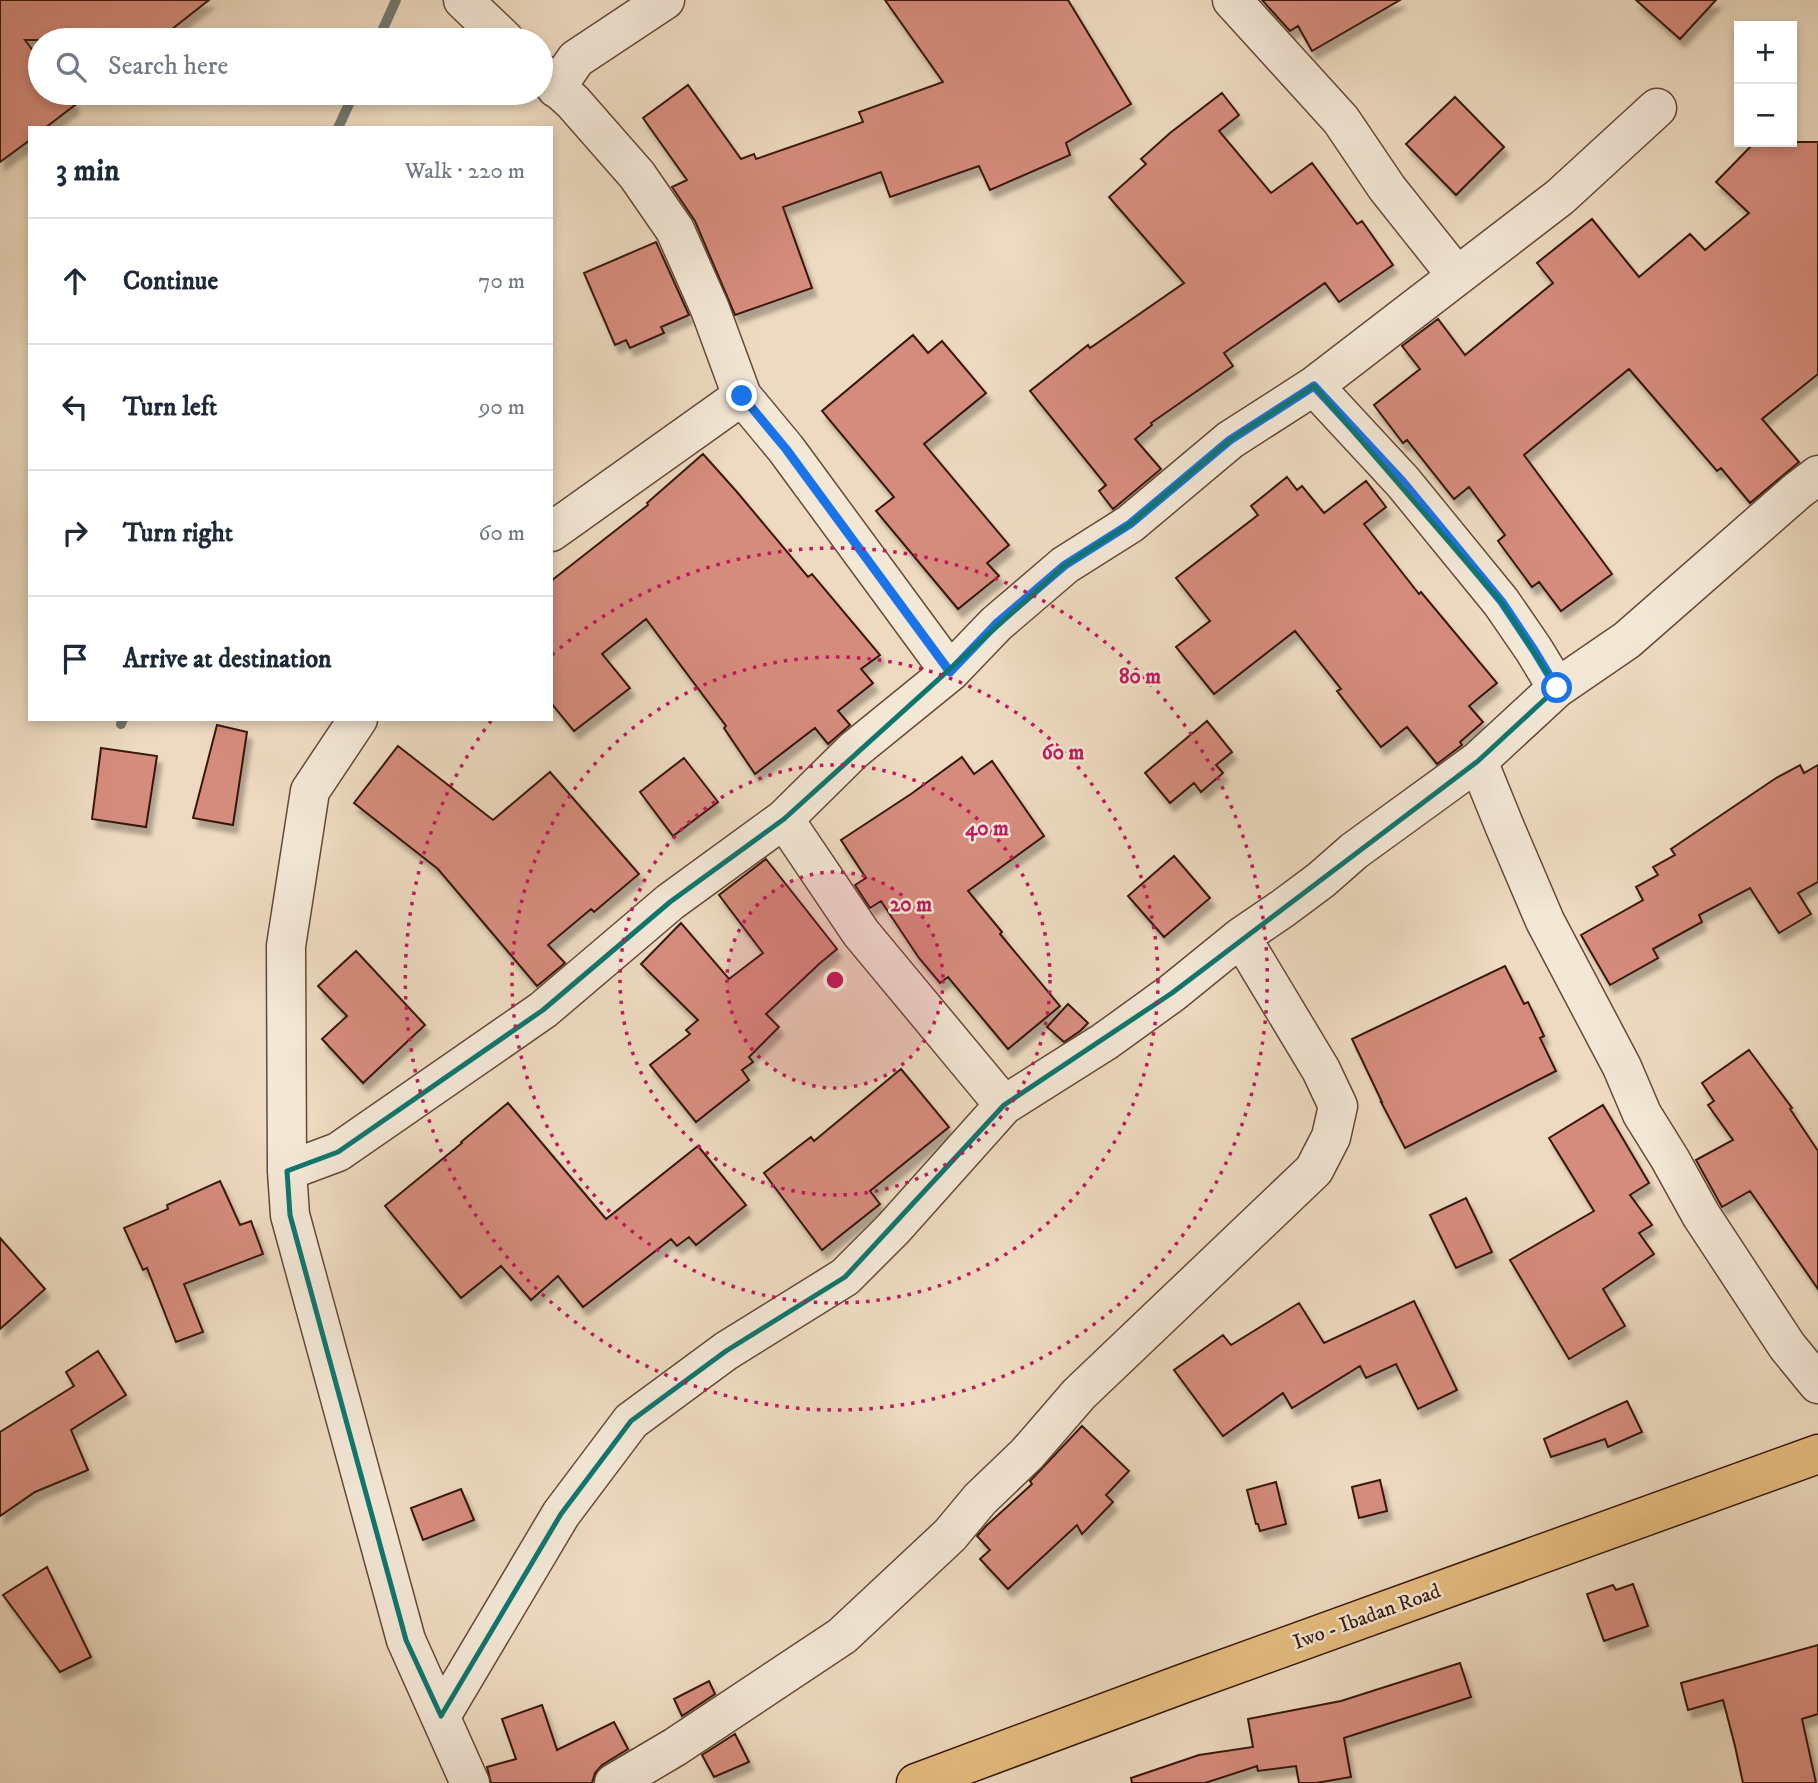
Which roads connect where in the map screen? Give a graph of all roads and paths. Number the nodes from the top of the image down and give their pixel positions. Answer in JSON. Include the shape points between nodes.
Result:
{"nodes":[{"id":1,"x":463,"y":0,"type":"edge"},
{"id":2,"x":665,"y":0,"type":"edge"},
{"id":3,"x":1232,"y":0,"type":"edge"},
{"id":4,"x":492,"y":28,"type":"edge"},
{"id":5,"x":553,"y":77,"type":"edge"},
{"id":6,"x":553,"y":84,"type":"edge"},
{"id":7,"x":1657,"y":108,"type":"dead end"},
{"id":8,"x":1457,"y":276,"type":"junction"},
{"id":9,"x":1314,"y":386,"type":"junction"},
{"id":10,"x":742,"y":396,"type":"junction"},
{"id":11,"x":1818,"y":475,"type":"edge"},
{"id":12,"x":553,"y":532,"type":"edge"},
{"id":13,"x":950,"y":672,"type":"junction"},
{"id":14,"x":1557,"y":688,"type":"junction"},
{"id":15,"x":357,"y":721,"type":"edge"},
{"id":16,"x":1478,"y":761,"type":"junction"},
{"id":17,"x":783,"y":820,"type":"junction"},
{"id":18,"x":1241,"y":937,"type":"junction"},
{"id":19,"x":1004,"y":1105,"type":"junction"},
{"id":20,"x":287,"y":1171,"type":"junction"},
{"id":21,"x":1818,"y":1384,"type":"edge"},
{"id":22,"x":1818,"y":1454,"type":"edge"},
{"id":23,"x":441,"y":1716,"type":"junction"},
{"id":24,"x":470,"y":1783,"type":"edge"},
{"id":25,"x":614,"y":1783,"type":"edge"},
{"id":26,"x":916,"y":1783,"type":"edge"}],
"edges":[{"from":1,"to":4,"type":"street"},
{"from":2,"to":5,"type":"street"},
{"from":3,"to":8,"type":"street","via":[[1341,120],[1387,188]]},
{"from":6,"to":10,"type":"street","via":[[637,175],[675,230]]},
{"from":7,"to":8,"type":"street","via":[[1560,197]]},
{"from":8,"to":9,"type":"street"},
{"from":9,"to":13,"type":"street","via":[[1230,440],[1130,524],[1065,565],[996,624]]},
{"from":9,"to":14,"type":"street","via":[[1403,482],[1502,602]]},
{"from":10,"to":12,"type":"street"},
{"from":10,"to":13,"type":"street"},
{"from":11,"to":14,"type":"street","via":[[1628,640]]},
{"from":13,"to":17,"type":"street","via":[[854,750]]},
{"from":14,"to":16,"type":"street"},
{"from":15,"to":20,"type":"street","via":[[310,792],[286,946]]},
{"from":16,"to":18,"type":"street"},
{"from":16,"to":21,"type":"street","via":[[1545,921],[1642,1114],[1715,1238]]},
{"from":17,"to":19,"type":"street","via":[[861,933]]},
{"from":17,"to":20,"type":"street","via":[[670,902],[543,1010],[338,1152]]},
{"from":18,"to":19,"type":"street","via":[[1116,1034]]},
{"from":18,"to":25,"type":"street","via":[[1321,1070],[1338,1107],[1332,1138],[1314,1170],[1079,1394],[950,1535],[842,1636]]},
{"from":19,"to":23,"type":"street","via":[[845,1277],[726,1351],[631,1421],[561,1514]]},
{"from":20,"to":23,"type":"street","via":[[290,1215],[406,1640]]},
{"from":22,"to":26,"type":"main road","name":"Iwo - Ibadan Road"},
{"from":23,"to":24,"type":"street"}]}
